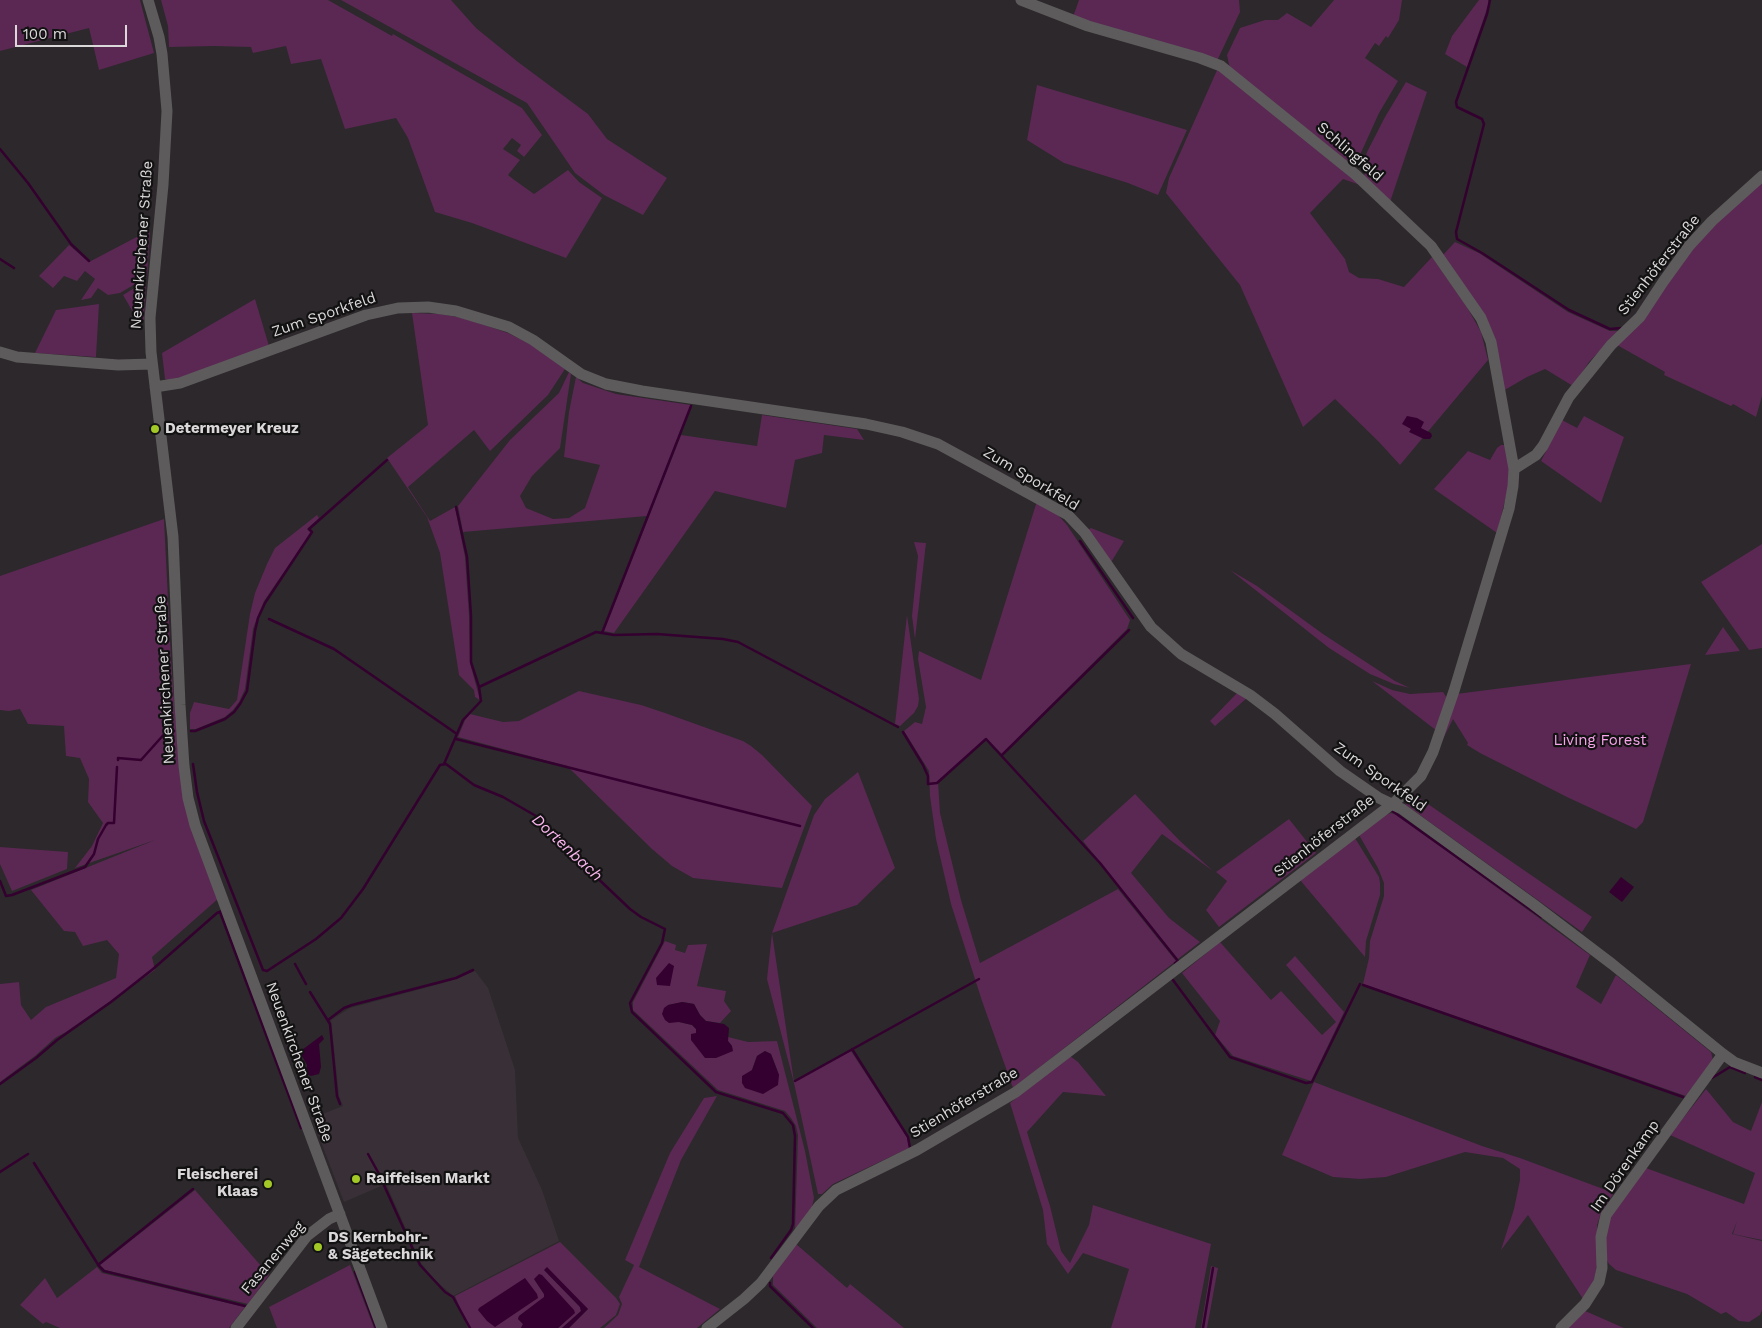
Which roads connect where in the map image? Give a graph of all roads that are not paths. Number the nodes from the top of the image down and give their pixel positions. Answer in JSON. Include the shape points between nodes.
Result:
{"nodes":[{"id":1,"x":148,"y":0,"type":"edge"},
{"id":2,"x":1021,"y":0,"type":"edge"},
{"id":3,"x":1762,"y":176,"type":"edge"},
{"id":4,"x":0,"y":352,"type":"edge"},
{"id":5,"x":152,"y":364,"type":"junction"},
{"id":6,"x":155,"y":387,"type":"junction"},
{"id":7,"x":1514,"y":469,"type":"junction"},
{"id":8,"x":1390,"y":804,"type":"junction"},
{"id":9,"x":1723,"y":1054,"type":"junction"},
{"id":10,"x":1762,"y":1073,"type":"edge"},
{"id":11,"x":340,"y":1214,"type":"junction"},
{"id":12,"x":236,"y":1328,"type":"edge"},
{"id":13,"x":382,"y":1328,"type":"edge"},
{"id":14,"x":707,"y":1328,"type":"edge"},
{"id":15,"x":1562,"y":1328,"type":"edge"}],
"edges":[{"from":1,"to":5,"type":"street","name":"Neuenkirchener Straße","via":[[162,54],[167,111],[150,318]]},
{"from":2,"to":7,"type":"street","name":"Schlingfeld","via":[[1088,26],[1221,66],[1356,175],[1431,246],[1481,318],[1491,342]]},
{"from":3,"to":7,"type":"street","name":"Stienhöferstraße","via":[[1689,246],[1640,317],[1611,345],[1569,397],[1536,455]]},
{"from":4,"to":5,"type":"street","via":[[26,358],[118,365]]},
{"from":5,"to":6,"type":"street","name":"Neuenkirchener Straße"},
{"from":6,"to":8,"type":"street","name":"Zum Sporkfeld","via":[[180,382],[366,315],[398,308],[428,307],[456,311],[509,328],[533,340],[581,374],[606,384],[866,424],[927,440],[950,449],[1068,515],[1085,533],[1151,627],[1165,641],[1189,659],[1240,688],[1340,771]]},
{"from":6,"to":11,"type":"street","name":"Neuenkirchener Straße","via":[[173,537],[180,705],[188,798],[195,825]]},
{"from":7,"to":8,"type":"street","name":"Stienhöferstraße","via":[[1509,509],[1433,752],[1422,776]]},
{"from":8,"to":9,"type":"street","name":"Zum Sporkfeld","via":[[1402,809],[1533,904]]},
{"from":8,"to":14,"type":"street","name":"Stienhöferstraße","via":[[1016,1092],[917,1150],[836,1190],[819,1206],[761,1283]]},
{"from":9,"to":10,"type":"street","name":"Zum Sporkfeld"},
{"from":9,"to":15,"type":"street","name":"Im Dörenkamp","via":[[1606,1215],[1601,1237],[1599,1282],[1585,1304]]},
{"from":11,"to":12,"type":"street","name":"Fasanenweg","via":[[308,1236]]},
{"from":11,"to":13,"type":"street","name":"Neuenkirchener Straße"}]}
